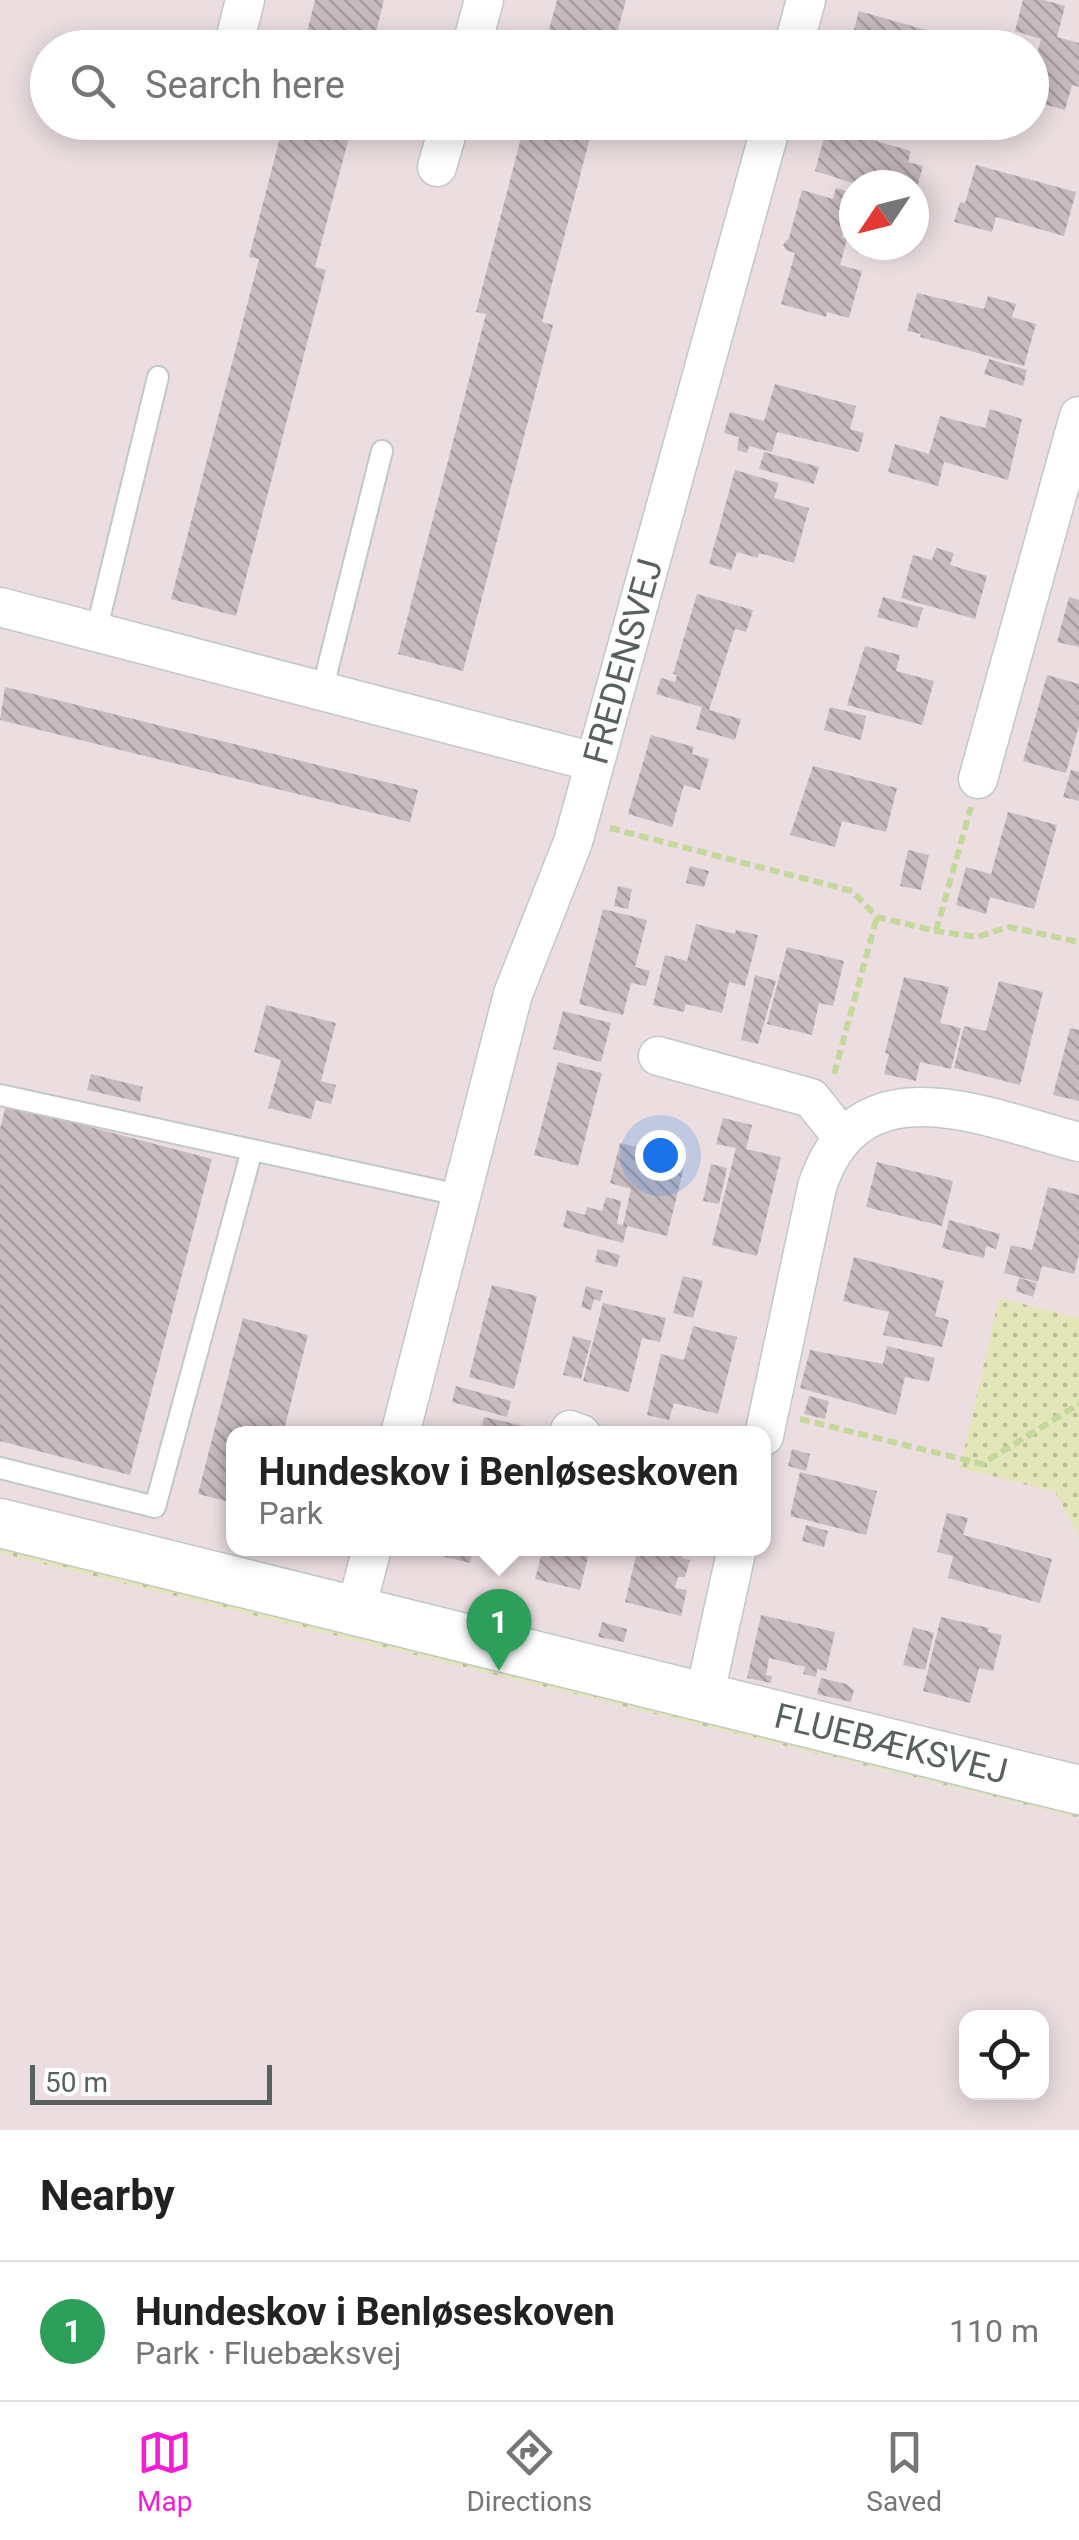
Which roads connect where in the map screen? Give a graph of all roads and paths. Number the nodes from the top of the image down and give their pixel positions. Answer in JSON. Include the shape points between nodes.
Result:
{"nodes":[{"id":1,"x":245,"y":0,"type":"edge"},
{"id":2,"x":484,"y":0,"type":"edge"},
{"id":3,"x":806,"y":0,"type":"edge"},
{"id":4,"x":238,"y":30,"type":"edge"},
{"id":5,"x":476,"y":30,"type":"edge"},
{"id":6,"x":798,"y":30,"type":"edge"},
{"id":7,"x":445,"y":140,"type":"edge"},
{"id":8,"x":767,"y":140,"type":"edge"},
{"id":9,"x":437,"y":167,"type":"dead end"},
{"id":10,"x":158,"y":378,"type":"dead end"},
{"id":11,"x":1079,"y":416,"type":"edge"},
{"id":12,"x":382,"y":450,"type":"dead end"},
{"id":13,"x":0,"y":607,"type":"edge"},
{"id":14,"x":96,"y":632,"type":"junction"},
{"id":15,"x":322,"y":691,"type":"junction"},
{"id":16,"x":594,"y":762,"type":"junction"},
{"id":17,"x":978,"y":779,"type":"joint"},
{"id":18,"x":578,"y":820,"type":"junction"},
{"id":19,"x":877,"y":916,"type":"junction"},
{"id":20,"x":936,"y":931,"type":"junction"},
{"id":21,"x":1079,"y":942,"type":"edge"},
{"id":22,"x":658,"y":1056,"type":"dead end"},
{"id":23,"x":0,"y":1095,"type":"edge"},
{"id":24,"x":810,"y":1098,"type":"junction"},
{"id":25,"x":843,"y":1138,"type":"junction"},
{"id":26,"x":1079,"y":1142,"type":"edge"},
{"id":27,"x":252,"y":1150,"type":"junction"},
{"id":28,"x":460,"y":1195,"type":"junction"},
{"id":29,"x":1079,"y":1404,"type":"edge"},
{"id":30,"x":767,"y":1424,"type":"edge"},
{"id":31,"x":402,"y":1426,"type":"edge"},
{"id":32,"x":0,"y":1468,"type":"edge"},
{"id":33,"x":0,"y":1523,"type":"edge"},
{"id":34,"x":370,"y":1556,"type":"edge"},
{"id":35,"x":735,"y":1556,"type":"edge"},
{"id":36,"x":356,"y":1609,"type":"junction"},
{"id":37,"x":704,"y":1698,"type":"junction"},
{"id":38,"x":1079,"y":1790,"type":"edge"}],
"edges":[{"from":1,"to":4,"type":"street"},
{"from":2,"to":5,"type":"street"},
{"from":3,"to":6,"type":"street"},
{"from":7,"to":9,"type":"street"},
{"from":8,"to":16,"type":"street","name":"FREDENSVEJ"},
{"from":10,"to":14,"type":"lane"},
{"from":11,"to":17,"type":"street"},
{"from":12,"to":15,"type":"lane"},
{"from":13,"to":14,"type":"street"},
{"from":14,"to":15,"type":"street"},
{"from":15,"to":16,"type":"street"},
{"from":16,"to":18,"type":"street","name":"FREDENSVEJ"},
{"from":17,"to":20,"type":"path"},
{"from":18,"to":19,"type":"path","via":[[852,890]]},
{"from":18,"to":28,"type":"street","name":"FREDENSVEJ","via":[[514,994]]},
{"from":19,"to":20,"type":"path"},
{"from":19,"to":24,"type":"path","via":[[836,1071]]},
{"from":20,"to":21,"type":"path","via":[[977,937],[1009,927]]},
{"from":22,"to":24,"type":"street"},
{"from":23,"to":27,"type":"lane"},
{"from":24,"to":25,"type":"street"},
{"from":25,"to":26,"type":"street","via":[[886,1110],[918,1105]]},
{"from":25,"to":30,"type":"street","via":[[817,1187]]},
{"from":27,"to":28,"type":"lane"},
{"from":27,"to":32,"type":"lane","via":[[155,1508]]},
{"from":28,"to":31,"type":"street","name":"FREDENSVEJ"},
{"from":29,"to":30,"type":"path","via":[[982,1464]]},
{"from":33,"to":36,"type":"street","name":"FLUEBÆKSVEJ"},
{"from":34,"to":36,"type":"street"},
{"from":35,"to":37,"type":"street"},
{"from":36,"to":37,"type":"street","name":"FLUEBÆKSVEJ"},
{"from":37,"to":38,"type":"street","name":"FLUEBÆKSVEJ"}]}
